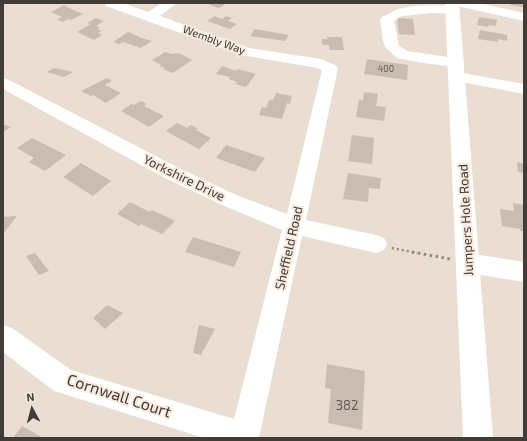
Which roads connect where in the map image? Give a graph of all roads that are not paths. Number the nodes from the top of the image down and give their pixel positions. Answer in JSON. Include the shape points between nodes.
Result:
{"nodes":[{"id":1,"x":111,"y":3,"type":"edge"},
{"id":2,"x":171,"y":3,"type":"edge"},
{"id":3,"x":456,"y":5,"type":"edge"},
{"id":4,"x":149,"y":17,"type":"junction"},
{"id":5,"x":524,"y":17,"type":"edge"},
{"id":6,"x":320,"y":64,"type":"joint"},
{"id":7,"x":457,"y":69,"type":"junction"},
{"id":8,"x":3,"y":83,"type":"edge"},
{"id":9,"x":524,"y":89,"type":"edge"},
{"id":10,"x":294,"y":226,"type":"junction"},
{"id":11,"x":376,"y":244,"type":"road end"},
{"id":12,"x":468,"y":263,"type":"junction"},
{"id":13,"x":524,"y":272,"type":"edge"},
{"id":14,"x":3,"y":337,"type":"edge"},
{"id":15,"x":244,"y":437,"type":"edge"},
{"id":16,"x":478,"y":438,"type":"edge"}],
"edges":[{"from":1,"to":4,"type":"street","name":"Wembly Way"},
{"from":2,"to":4,"type":"street"},
{"from":3,"to":5,"type":"street"},
{"from":3,"to":7,"type":"main road","name":"Jumpers Hole Road"},
{"from":3,"to":7,"type":"street","via":[[412,10],[387,20],[393,48],[402,55]]},
{"from":4,"to":6,"type":"street","name":"Wembly Way","via":[[246,52]]},
{"from":6,"to":10,"type":"street","name":"Sheffield Road","via":[[328,66],[331,71]]},
{"from":7,"to":9,"type":"street"},
{"from":7,"to":12,"type":"main road","name":"Jumpers Hole Road"},
{"from":8,"to":10,"type":"street","name":"Yorkshire Drive","via":[[170,172],[229,200]]},
{"from":10,"to":11,"type":"street","name":"Yorkshire Drive"},
{"from":10,"to":15,"type":"street","name":"Sheffield Road"},
{"from":12,"to":13,"type":"street"},
{"from":12,"to":16,"type":"main road","name":"Jumpers Hole Road"},
{"from":14,"to":15,"type":"street","name":"Cornwall Court","via":[[64,381]]}]}
